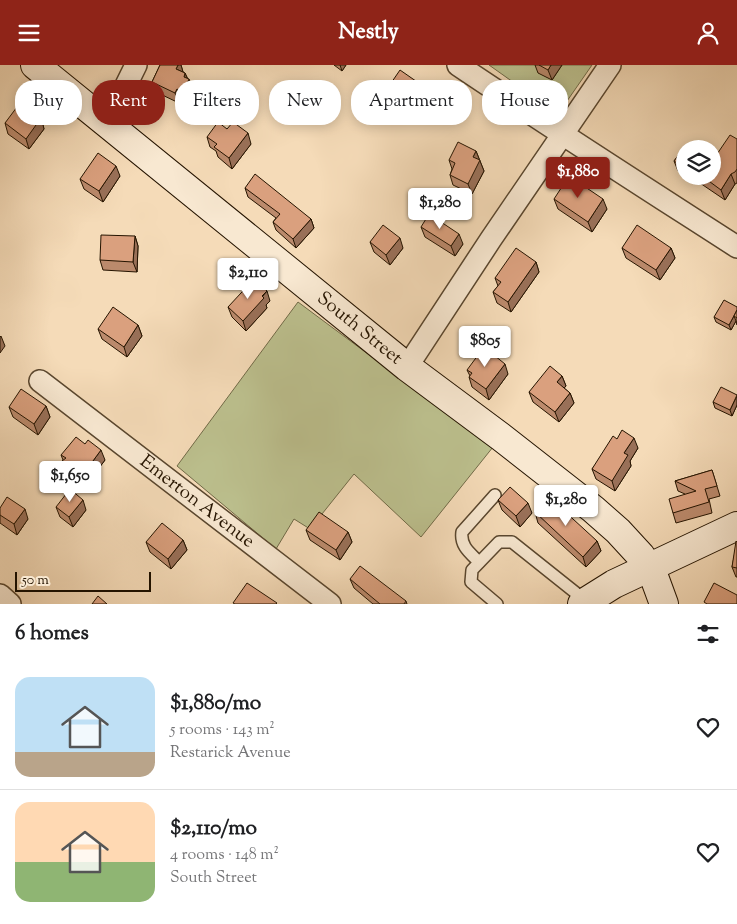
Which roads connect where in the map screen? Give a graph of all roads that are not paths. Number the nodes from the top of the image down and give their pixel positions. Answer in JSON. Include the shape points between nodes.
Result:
{"nodes":[{"id":1,"x":36,"y":65,"type":"edge"},
{"id":2,"x":136,"y":65,"type":"edge"},
{"id":3,"x":458,"y":65,"type":"edge"},
{"id":4,"x":610,"y":65,"type":"edge"},
{"id":5,"x":129,"y":80,"type":"edge"},
{"id":6,"x":92,"y":112,"type":"edge"},
{"id":7,"x":107,"y":125,"type":"edge"},
{"id":8,"x":562,"y":134,"type":"junction"},
{"id":9,"x":735,"y":242,"type":"edge"},
{"id":10,"x":407,"y":367,"type":"junction"},
{"id":11,"x":40,"y":381,"type":"dead end"},
{"id":12,"x":495,"y":495,"type":"dead end"},
{"id":13,"x":737,"y":526,"type":"edge"},
{"id":14,"x":480,"y":562,"type":"junction"},
{"id":15,"x":650,"y":568,"type":"junction"},
{"id":16,"x":0,"y":595,"type":"edge"},
{"id":17,"x":584,"y":602,"type":"edge"},
{"id":18,"x":10,"y":604,"type":"edge"},
{"id":19,"x":330,"y":604,"type":"edge"},
{"id":20,"x":497,"y":604,"type":"edge"},
{"id":21,"x":664,"y":604,"type":"edge"}],
"edges":[{"from":1,"to":6,"type":"main road","name":"South Street"},
{"from":2,"to":5,"type":"street"},
{"from":3,"to":8,"type":"street"},
{"from":4,"to":8,"type":"street"},
{"from":7,"to":10,"type":"main road","name":"South Street"},
{"from":8,"to":9,"type":"street"},
{"from":8,"to":10,"type":"street"},
{"from":10,"to":15,"type":"main road","name":"South Street","via":[[592,509],[632,545]]},
{"from":11,"to":19,"type":"street","name":"Emerton Avenue"},
{"from":12,"to":14,"type":"lane","via":[[462,532],[464,546]]},
{"from":13,"to":15,"type":"main road"},
{"from":14,"to":17,"type":"lane","via":[[499,542],[512,542]]},
{"from":14,"to":20,"type":"lane","via":[[472,570],[471,582]]},
{"from":15,"to":17,"type":"main road"},
{"from":15,"to":21,"type":"main road","name":"South Street"},
{"from":16,"to":18,"type":"street"}]}
